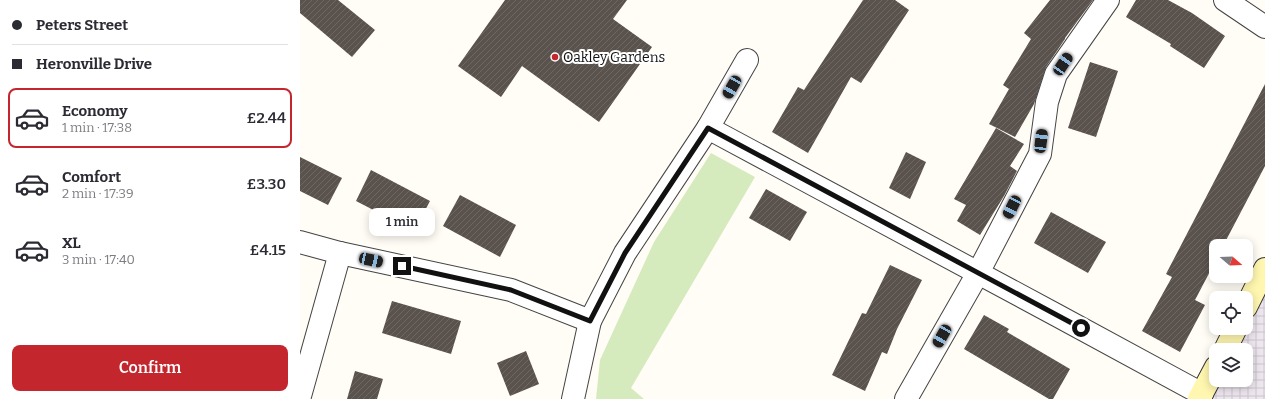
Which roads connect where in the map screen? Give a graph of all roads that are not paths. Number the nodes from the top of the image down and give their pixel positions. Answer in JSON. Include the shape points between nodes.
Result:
{"nodes":[{"id":1,"x":1108,"y":0,"type":"edge"},
{"id":2,"x":1225,"y":0,"type":"edge"},
{"id":3,"x":1265,"y":27,"type":"edge"},
{"id":4,"x":747,"y":60,"type":"dead end"},
{"id":5,"x":708,"y":128,"type":"junction"},
{"id":6,"x":300,"y":242,"type":"edge"},
{"id":7,"x":340,"y":253,"type":"junction"},
{"id":8,"x":1265,"y":269,"type":"edge"},
{"id":9,"x":978,"y":273,"type":"junction"},
{"id":10,"x":1253,"y":293,"type":"edge"},
{"id":11,"x":590,"y":321,"type":"junction"},
{"id":12,"x":1209,"y":380,"type":"edge"},
{"id":13,"x":300,"y":396,"type":"edge"},
{"id":14,"x":1200,"y":396,"type":"edge"},
{"id":15,"x":573,"y":399,"type":"edge"},
{"id":16,"x":906,"y":399,"type":"edge"}],
"edges":[{"from":1,"to":9,"type":"street","via":[[1056,74],[1047,102],[1040,154]]},
{"from":2,"to":3,"type":"street"},
{"from":4,"to":5,"type":"street"},
{"from":5,"to":9,"type":"street"},
{"from":5,"to":11,"type":"street","via":[[625,253]]},
{"from":6,"to":7,"type":"street"},
{"from":7,"to":11,"type":"street","via":[[511,290]]},
{"from":7,"to":13,"type":"street"},
{"from":8,"to":10,"type":"street"},
{"from":9,"to":14,"type":"street","via":[[1075,324]]},
{"from":9,"to":16,"type":"street"},
{"from":11,"to":15,"type":"street"},
{"from":12,"to":14,"type":"street"}]}
